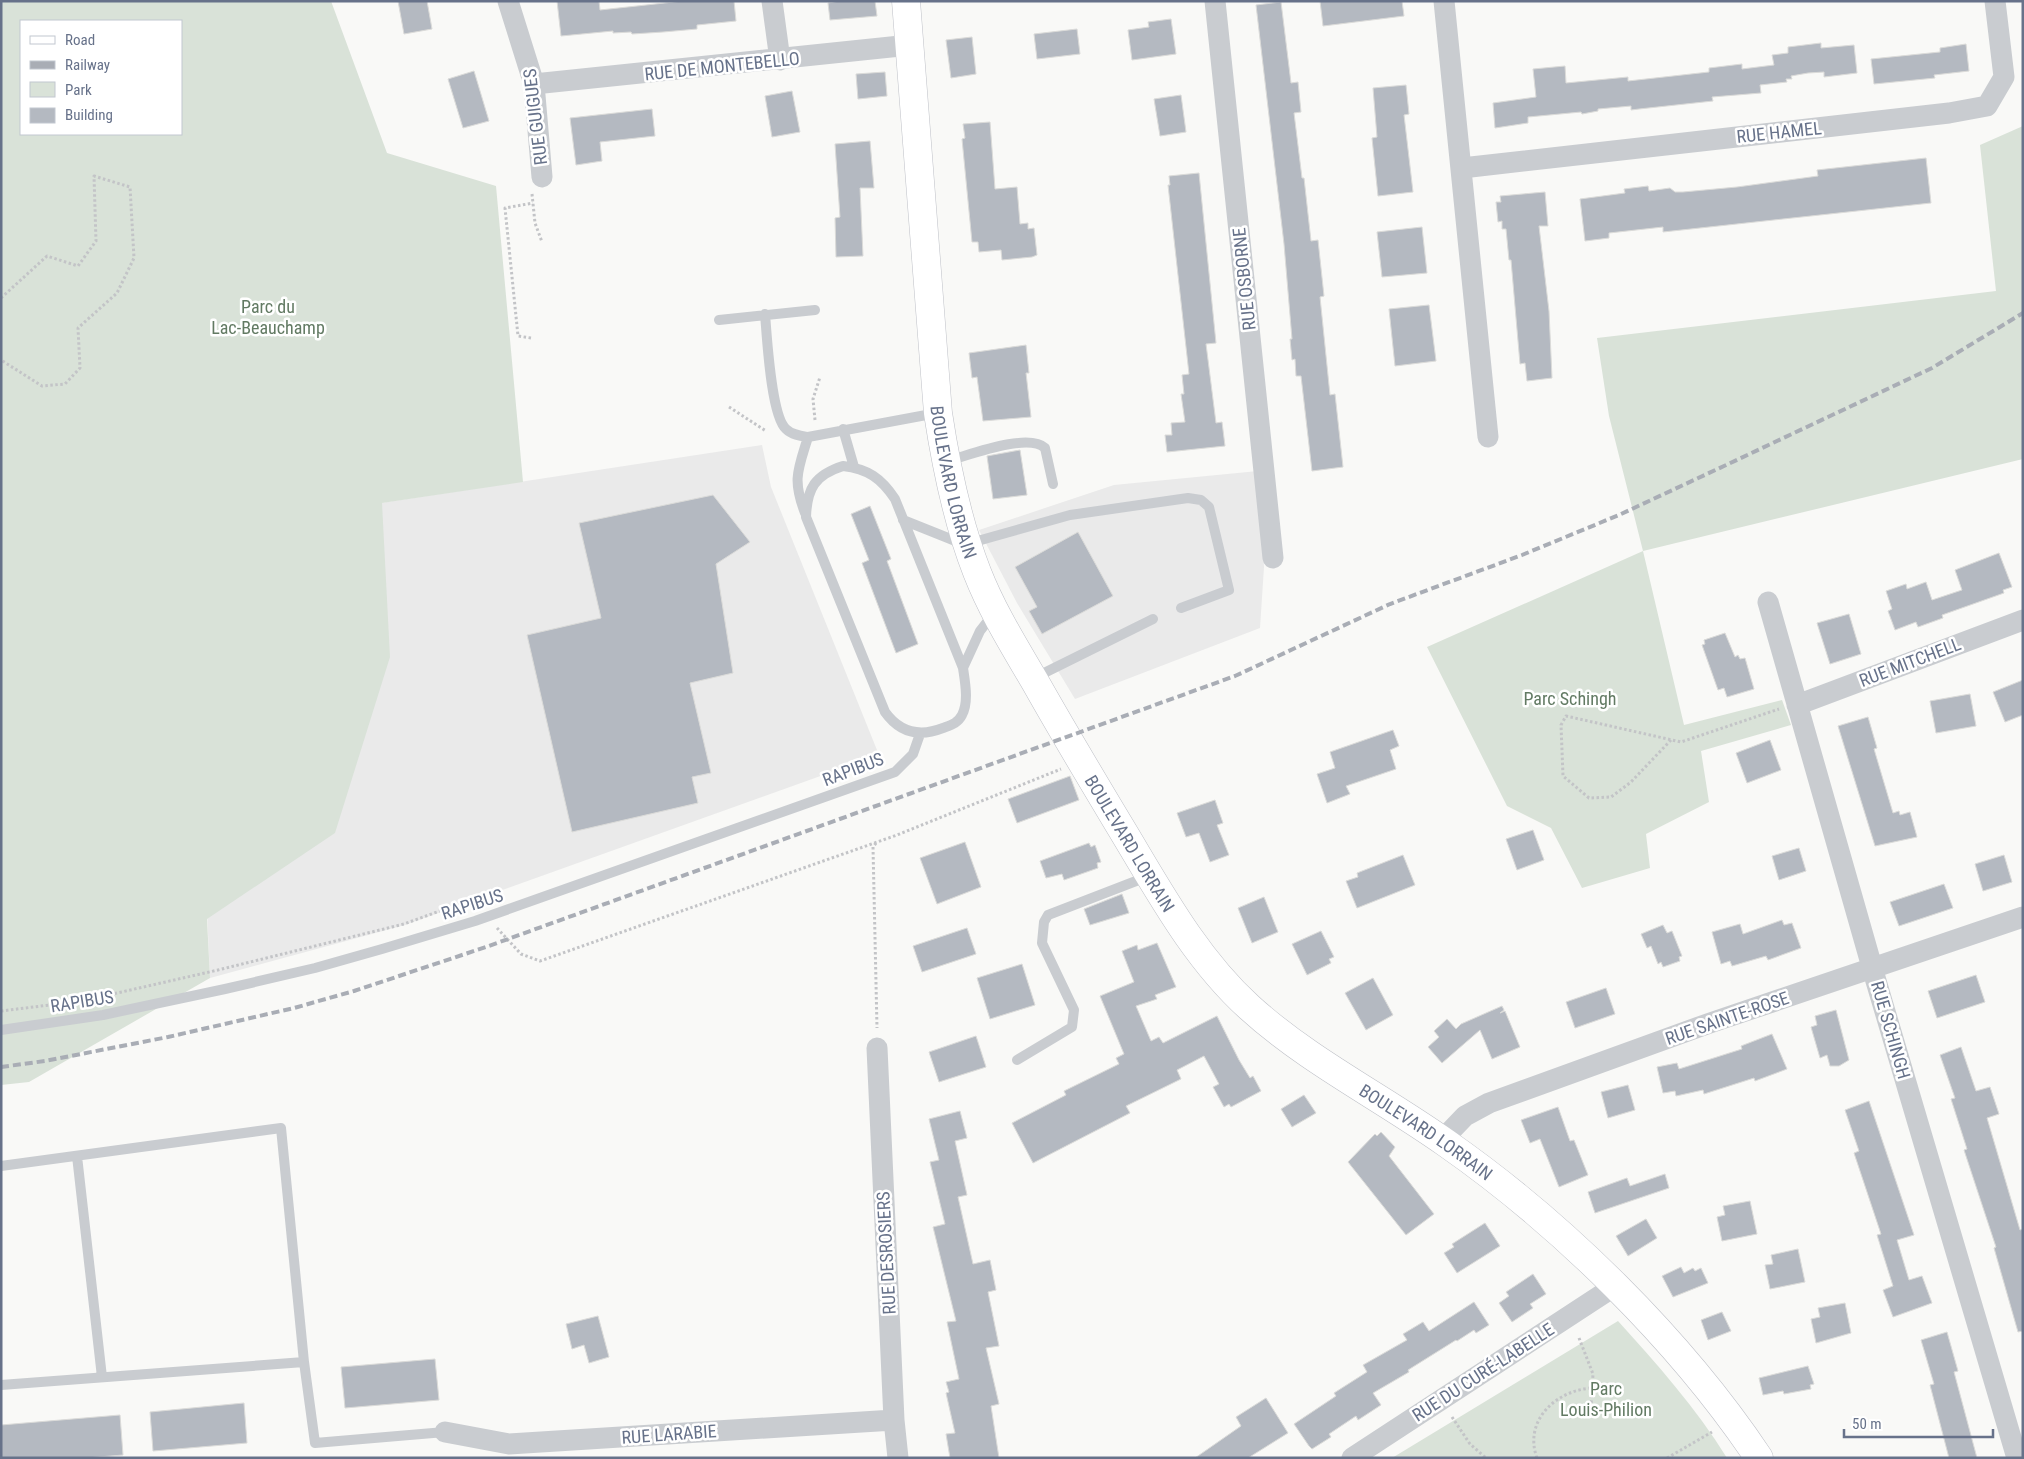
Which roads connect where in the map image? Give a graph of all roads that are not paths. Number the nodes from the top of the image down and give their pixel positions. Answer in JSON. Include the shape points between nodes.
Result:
{"nodes":[{"id":1,"x":508,"y":1,"type":"edge"},
{"id":2,"x":772,"y":1,"type":"edge"},
{"id":3,"x":906,"y":1,"type":"edge"},
{"id":4,"x":1215,"y":1,"type":"edge"},
{"id":5,"x":1444,"y":1,"type":"edge"},
{"id":6,"x":1995,"y":1,"type":"edge"},
{"id":7,"x":910,"y":45,"type":"junction"},
{"id":8,"x":780,"y":60,"type":"junction"},
{"id":9,"x":534,"y":84,"type":"junction"},
{"id":10,"x":1462,"y":168,"type":"junction"},
{"id":11,"x":542,"y":177,"type":"dead end"},
{"id":12,"x":815,"y":310,"type":"dead end"},
{"id":13,"x":765,"y":314,"type":"junction"},
{"id":14,"x":719,"y":320,"type":"dead end"},
{"id":15,"x":938,"y":413,"type":"junction"},
{"id":16,"x":843,"y":429,"type":"junction"},
{"id":17,"x":808,"y":437,"type":"junction"},
{"id":18,"x":1488,"y":437,"type":"dead end"},
{"id":19,"x":946,"y":462,"type":"junction"},
{"id":20,"x":854,"y":467,"type":"junction"},
{"id":21,"x":1053,"y":484,"type":"dead end"},
{"id":22,"x":806,"y":517,"type":"junction"},
{"id":23,"x":903,"y":520,"type":"junction"},
{"id":24,"x":968,"y":546,"type":"junction"},
{"id":25,"x":1273,"y":558,"type":"dead end"},
{"id":26,"x":1768,"y":602,"type":"dead end"},
{"id":27,"x":1182,"y":608,"type":"dead end"},
{"id":28,"x":995,"y":612,"type":"junction"},
{"id":29,"x":1153,"y":619,"type":"dead end"},
{"id":30,"x":2023,"y":620,"type":"edge"},
{"id":31,"x":964,"y":668,"type":"junction"},
{"id":32,"x":1033,"y":679,"type":"junction"},
{"id":33,"x":1797,"y":705,"type":"junction"},
{"id":34,"x":920,"y":734,"type":"junction"},
{"id":35,"x":1150,"y":876,"type":"junction"},
{"id":36,"x":2023,"y":917,"type":"edge"},
{"id":37,"x":1873,"y":968,"type":"junction"},
{"id":38,"x":1,"y":1030,"type":"edge"},
{"id":39,"x":877,"y":1048,"type":"road end"},
{"id":40,"x":1017,"y":1060,"type":"dead end"},
{"id":41,"x":1442,"y":1140,"type":"junction"},
{"id":42,"x":77,"y":1156,"type":"junction"},
{"id":43,"x":1,"y":1166,"type":"edge"},
{"id":44,"x":1615,"y":1286,"type":"junction"},
{"id":45,"x":304,"y":1362,"type":"junction"},
{"id":46,"x":102,"y":1377,"type":"junction"},
{"id":47,"x":1,"y":1385,"type":"edge"},
{"id":48,"x":894,"y":1420,"type":"junction"},
{"id":49,"x":445,"y":1432,"type":"joint"},
{"id":50,"x":1354,"y":1457,"type":"edge"},
{"id":51,"x":898,"y":1458,"type":"edge"},
{"id":52,"x":1759,"y":1458,"type":"edge"},
{"id":53,"x":2017,"y":1458,"type":"edge"}],
"edges":[{"from":1,"to":9,"type":"street","name":"RUE GUIGUES"},
{"from":2,"to":8,"type":"street"},
{"from":3,"to":7,"type":"main road","name":"BOULEVARD LORRAIN"},
{"from":4,"to":25,"type":"street","name":"RUE OSBORNE"},
{"from":5,"to":10,"type":"street"},
{"from":6,"to":10,"type":"street","name":"RUE HAMEL","via":[[2004,78],[1987,106]]},
{"from":7,"to":8,"type":"street","name":"RUE DE MONTEBELLO"},
{"from":7,"to":15,"type":"main road","name":"BOULEVARD LORRAIN"},
{"from":8,"to":9,"type":"street","name":"RUE DE MONTEBELLO"},
{"from":9,"to":11,"type":"street","name":"RUE GUIGUES"},
{"from":10,"to":18,"type":"street"},
{"from":12,"to":13,"type":"lane"},
{"from":13,"to":14,"type":"lane"},
{"from":13,"to":17,"type":"lane","via":[[776,412],[786,429]]},
{"from":15,"to":16,"type":"lane"},
{"from":15,"to":19,"type":"main road","name":"BOULEVARD LORRAIN"},
{"from":16,"to":17,"type":"lane"},
{"from":16,"to":20,"type":"lane"},
{"from":17,"to":22,"type":"lane","via":[[796,471],[798,497]]},
{"from":19,"to":21,"type":"lane","via":[[990,448],[1025,443],[1041,445],[1045,448]]},
{"from":19,"to":24,"type":"main road","name":"BOULEVARD LORRAIN"},
{"from":20,"to":22,"type":"lane","via":[[830,470],[816,480],[806,503]]},
{"from":20,"to":23,"type":"lane","via":[[880,479],[895,499]]},
{"from":22,"to":34,"type":"lane","via":[[885,712],[892,722]]},
{"from":23,"to":24,"type":"lane"},
{"from":23,"to":31,"type":"lane"},
{"from":24,"to":27,"type":"lane","via":[[1070,515],[1188,498],[1201,500],[1209,507],[1229,590]]},
{"from":24,"to":28,"type":"main road","name":"BOULEVARD LORRAIN"},
{"from":26,"to":33,"type":"street","name":"RUE SCHINGH"},
{"from":28,"to":31,"type":"lane","via":[[980,631]]},
{"from":28,"to":32,"type":"main road","name":"BOULEVARD LORRAIN"},
{"from":29,"to":32,"type":"lane"},
{"from":30,"to":33,"type":"street","name":"RUE MITCHELL"},
{"from":31,"to":34,"type":"lane","via":[[966,686],[962,715],[955,724]]},
{"from":32,"to":35,"type":"main road","name":"BOULEVARD LORRAIN"},
{"from":33,"to":37,"type":"street","name":"RUE SCHINGH"},
{"from":34,"to":38,"type":"lane","name":"RAPIBUS","via":[[913,754],[895,772],[475,921],[261,981],[104,1015]]},
{"from":35,"to":40,"type":"lane","via":[[1048,915],[1042,943],[1074,1010],[1074,1021],[1072,1027]]},
{"from":35,"to":41,"type":"main road","name":"BOULEVARD LORRAIN","via":[[1210,967],[1249,1008],[1295,1043]]},
{"from":36,"to":37,"type":"street","name":"RUE SAINTE-ROSE"},
{"from":37,"to":41,"type":"street","name":"RUE SAINTE-ROSE","via":[[1488,1103],[1465,1116]]},
{"from":37,"to":53,"type":"street","name":"RUE SCHINGH"},
{"from":39,"to":48,"type":"street","name":"RUE DESROSIERS"},
{"from":41,"to":44,"type":"main road","name":"BOULEVARD LORRAIN","via":[[1524,1203]]},
{"from":42,"to":43,"type":"lane"},
{"from":42,"to":45,"type":"lane","via":[[281,1128]]},
{"from":42,"to":46,"type":"lane"},
{"from":44,"to":50,"type":"street","name":"RUE DU CURÉ-LABELLE"},
{"from":44,"to":52,"type":"main road","name":"BOULEVARD LORRAIN","via":[[1681,1356]]},
{"from":45,"to":46,"type":"lane"},
{"from":45,"to":49,"type":"lane","via":[[315,1443]]},
{"from":46,"to":47,"type":"lane"},
{"from":48,"to":49,"type":"street","name":"RUE LARABIE","via":[[509,1444]]},
{"from":48,"to":51,"type":"street","name":"RUE DESROSIERS"}]}
